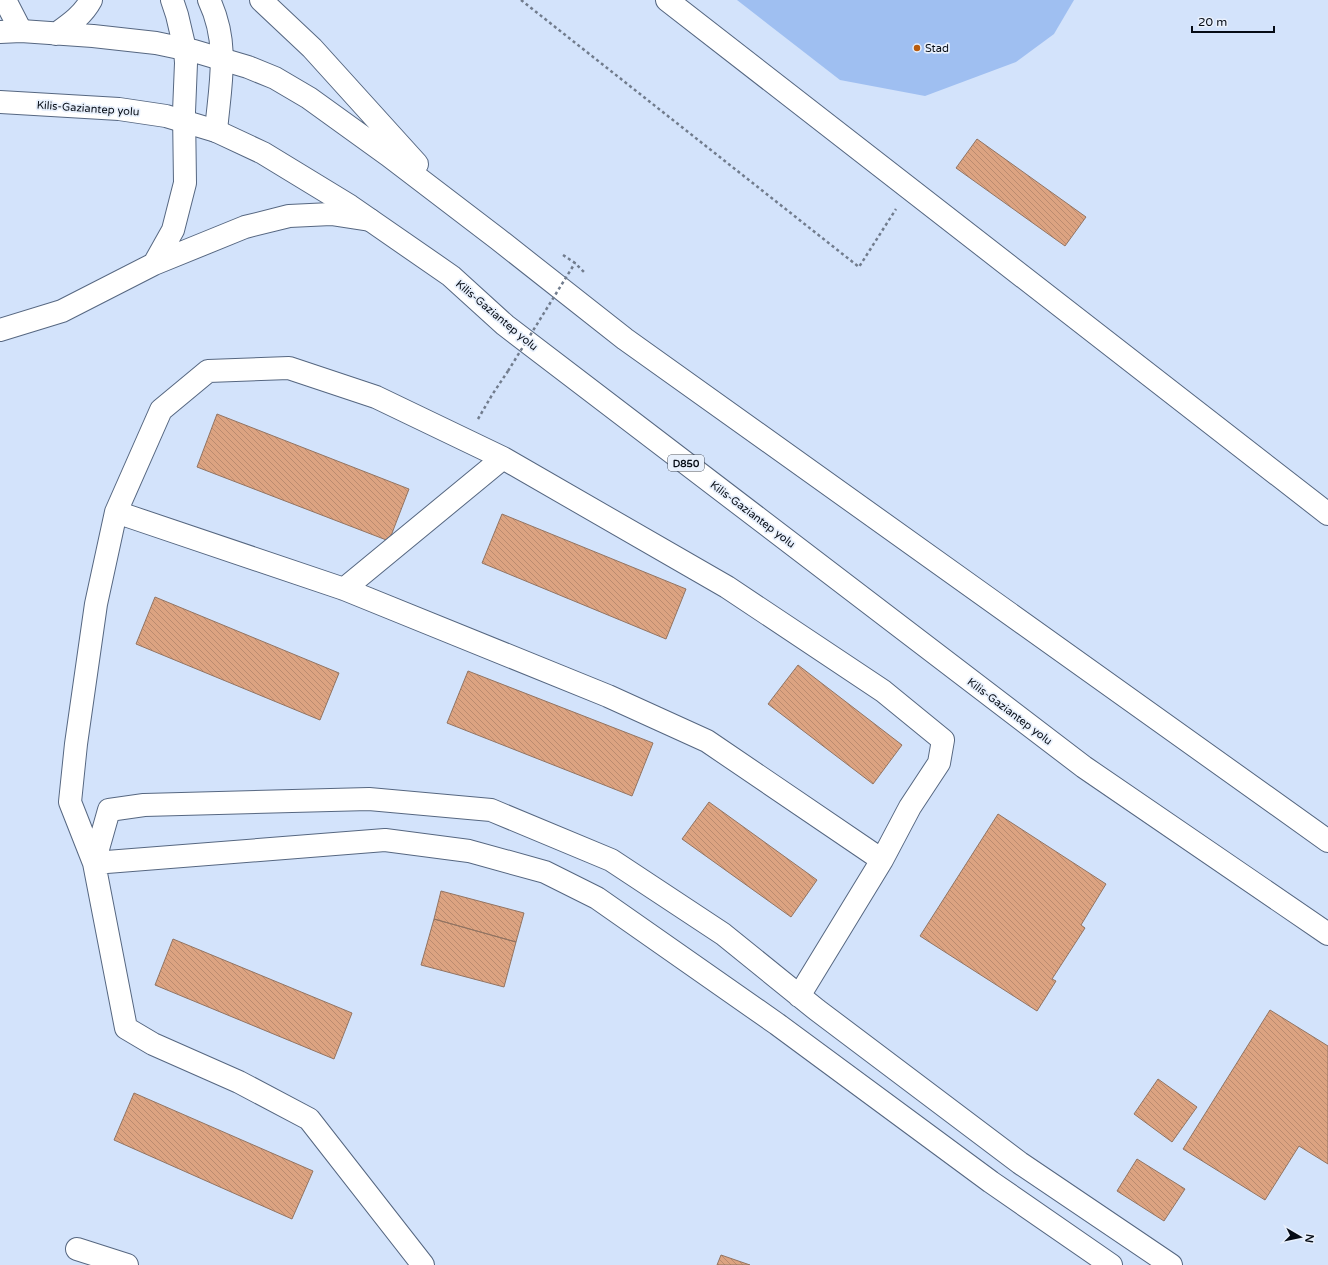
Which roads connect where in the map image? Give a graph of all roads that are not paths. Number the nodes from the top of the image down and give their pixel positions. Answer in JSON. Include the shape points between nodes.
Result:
{"nodes":[{"id":1,"x":5,"y":0,"type":"edge"},
{"id":2,"x":91,"y":0,"type":"edge"},
{"id":3,"x":172,"y":0,"type":"edge"},
{"id":4,"x":210,"y":0,"type":"edge"},
{"id":5,"x":261,"y":0,"type":"edge"},
{"id":6,"x":667,"y":0,"type":"edge"},
{"id":7,"x":10,"y":32,"type":"edge"},
{"id":8,"x":56,"y":34,"type":"junction"},
{"id":9,"x":185,"y":49,"type":"junction"},
{"id":10,"x":223,"y":59,"type":"junction"},
{"id":11,"x":0,"y":102,"type":"edge"},
{"id":12,"x":184,"y":121,"type":"junction"},
{"id":13,"x":216,"y":131,"type":"junction"},
{"id":14,"x":452,"y":204,"type":"junction"},
{"id":15,"x":370,"y":220,"type":"junction"},
{"id":16,"x":154,"y":264,"type":"junction"},
{"id":17,"x":0,"y":330,"type":"edge"},
{"id":18,"x":503,"y":458,"type":"junction"},
{"id":19,"x":116,"y":512,"type":"junction"},
{"id":20,"x":1328,"y":514,"type":"edge"},
{"id":21,"x":344,"y":589,"type":"junction"},
{"id":22,"x":1328,"y":841,"type":"edge"},
{"id":23,"x":882,"y":860,"type":"junction"},
{"id":24,"x":94,"y":863,"type":"junction"},
{"id":25,"x":1328,"y":934,"type":"edge"},
{"id":26,"x":799,"y":996,"type":"junction"},
{"id":27,"x":77,"y":1249,"type":"dead end"},
{"id":28,"x":127,"y":1265,"type":"edge"},
{"id":29,"x":423,"y":1265,"type":"edge"},
{"id":30,"x":1111,"y":1265,"type":"edge"},
{"id":31,"x":1171,"y":1265,"type":"edge"}],
"edges":[{"from":1,"to":7,"type":"main road"},
{"from":2,"to":8,"type":"main road","via":[[74,22]]},
{"from":3,"to":9,"type":"main road"},
{"from":4,"to":10,"type":"main road","via":[[222,39]]},
{"from":5,"to":14,"type":"main road","via":[[312,48]]},
{"from":6,"to":20,"type":"main road"},
{"from":7,"to":8,"type":"main road"},
{"from":8,"to":9,"type":"main road","via":[[156,43]]},
{"from":9,"to":10,"type":"main road"},
{"from":9,"to":12,"type":"main road"},
{"from":10,"to":13,"type":"main road"},
{"from":10,"to":14,"type":"main road","via":[[248,66],[309,98]]},
{"from":11,"to":12,"type":"main road","name":"Kilis-Gaziantep yolu","number":"D850","via":[[119,108]]},
{"from":12,"to":13,"type":"main road","name":"Kilis-Gaziantep yolu","number":"D850"},
{"from":12,"to":16,"type":"main road","via":[[185,183],[173,230]]},
{"from":13,"to":15,"type":"main road","name":"Kilis-Gaziantep yolu","number":"D850","via":[[263,153]]},
{"from":14,"to":22,"type":"main road","via":[[625,338]]},
{"from":15,"to":16,"type":"main road","via":[[331,214],[289,216],[245,227]]},
{"from":15,"to":25,"type":"main road","name":"Kilis-Gaziantep yolu","number":"D850","via":[[451,276],[505,325],[1084,767]]},
{"from":16,"to":17,"type":"main road","via":[[62,311]]},
{"from":18,"to":19,"type":"main road","via":[[376,397],[289,368],[208,371],[161,410]]},
{"from":18,"to":21,"type":"main road"},
{"from":18,"to":23,"type":"main road","via":[[727,587],[883,691],[943,740],[939,763],[910,808]]},
{"from":19,"to":21,"type":"main road"},
{"from":19,"to":24,"type":"main road","via":[[96,604],[70,802]]},
{"from":21,"to":23,"type":"main road","via":[[608,696],[707,741]]},
{"from":23,"to":26,"type":"main road"},
{"from":24,"to":26,"type":"main road","via":[[109,810],[144,805],[369,799],[491,810],[611,860],[723,934]]},
{"from":24,"to":29,"type":"main road","via":[[126,1028],[309,1119]]},
{"from":24,"to":30,"type":"main road","via":[[385,840],[469,851],[545,872],[597,898],[771,1019],[991,1182]]},
{"from":26,"to":31,"type":"main road","via":[[1020,1163]]},
{"from":27,"to":28,"type":"main road"}]}
